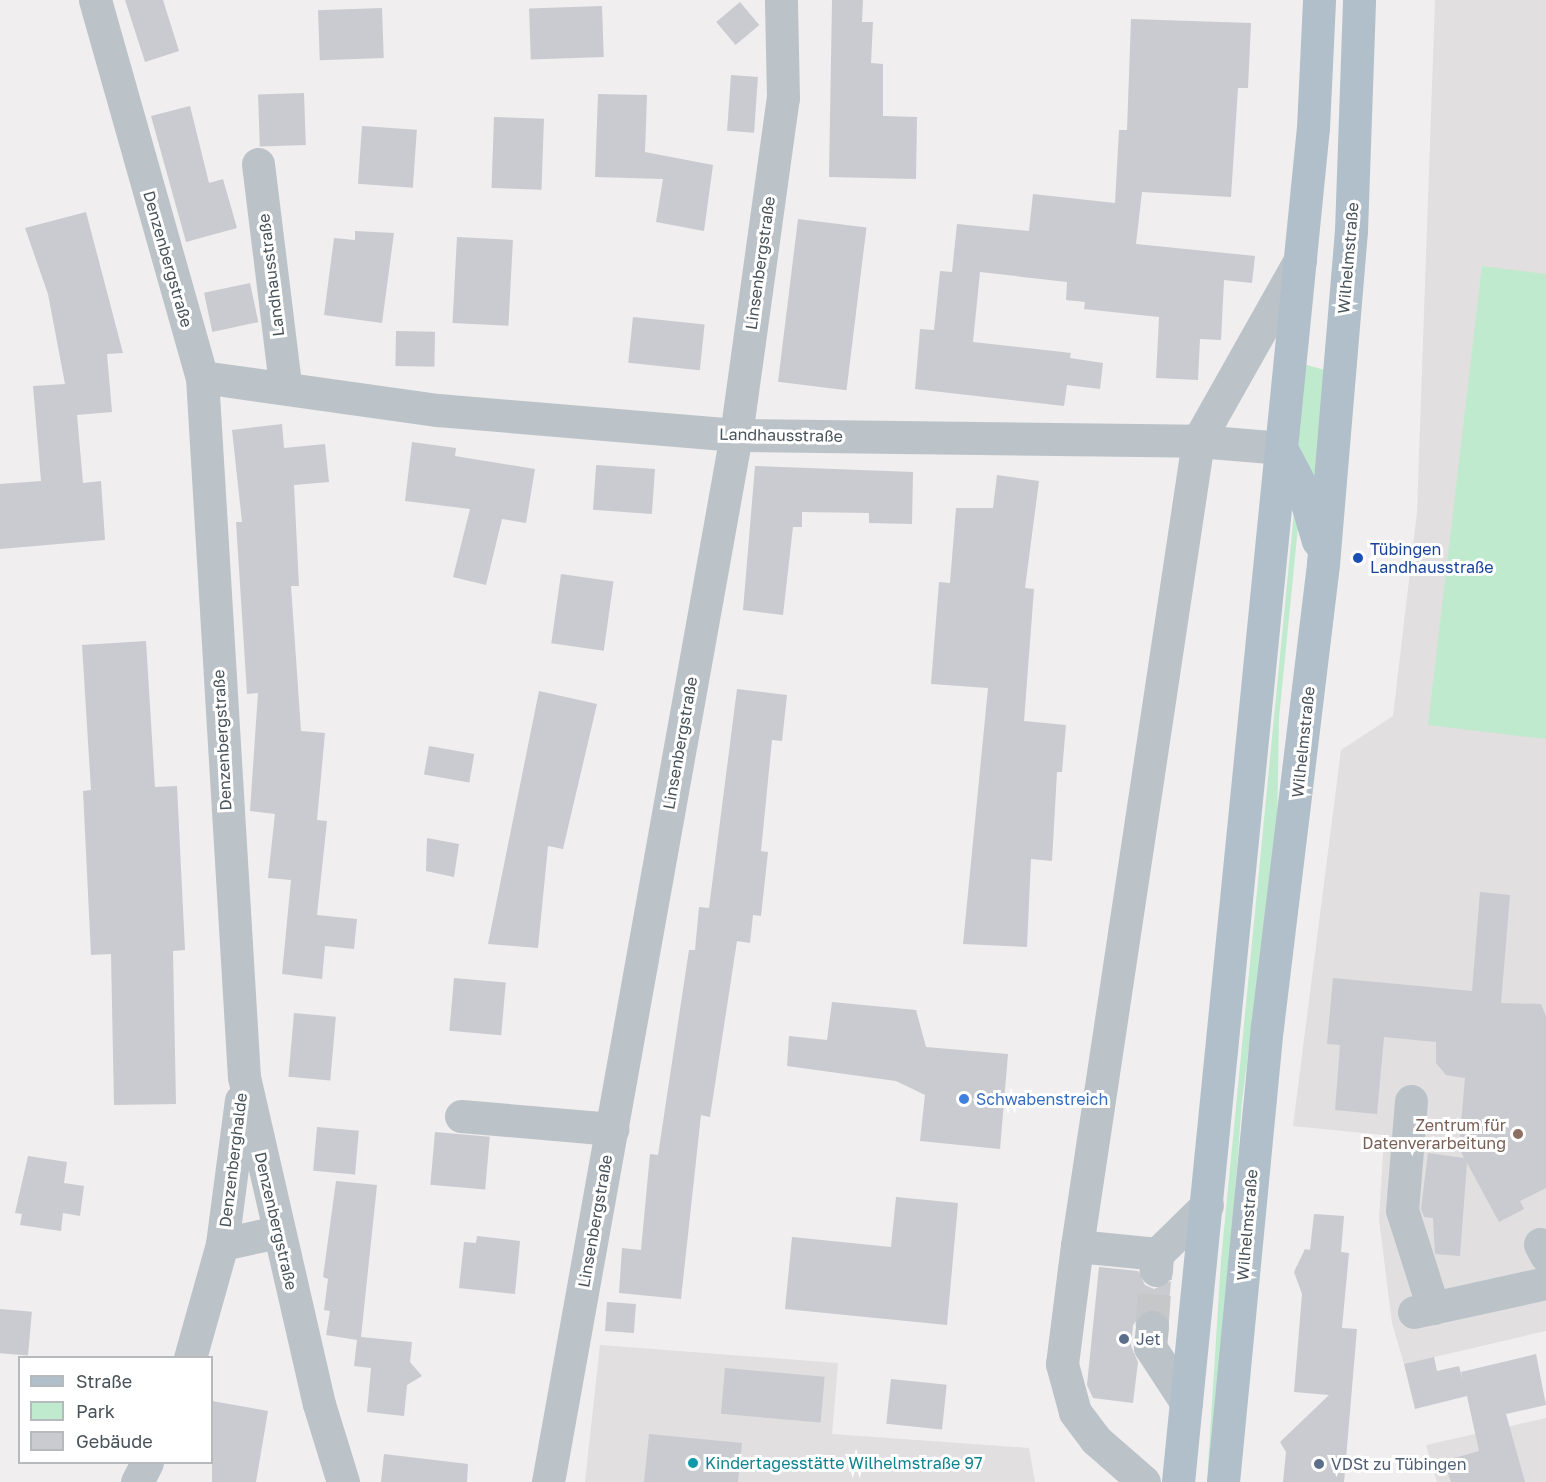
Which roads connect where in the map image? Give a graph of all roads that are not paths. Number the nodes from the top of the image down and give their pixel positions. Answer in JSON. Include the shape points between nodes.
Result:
{"nodes":[{"id":1,"x":95,"y":0,"type":"edge"},
{"id":2,"x":782,"y":0,"type":"edge"},
{"id":3,"x":1319,"y":0,"type":"edge"},
{"id":4,"x":1359,"y":0,"type":"edge"},
{"id":5,"x":258,"y":164,"type":"dead end"},
{"id":6,"x":1300,"y":259,"type":"junction"},
{"id":7,"x":1290,"y":355,"type":"junction"},
{"id":8,"x":1339,"y":359,"type":"junction"},
{"id":9,"x":202,"y":377,"type":"junction"},
{"id":10,"x":285,"y":385,"type":"junction"},
{"id":11,"x":736,"y":435,"type":"junction"},
{"id":12,"x":1198,"y":441,"type":"junction"},
{"id":13,"x":1281,"y":448,"type":"junction"},
{"id":14,"x":1323,"y":564,"type":"junction"},
{"id":15,"x":244,"y":1077,"type":"junction"},
{"id":16,"x":1411,"y":1101,"type":"dead end"},
{"id":17,"x":461,"y":1116,"type":"dead end"},
{"id":18,"x":612,"y":1129,"type":"junction"},
{"id":19,"x":1207,"y":1205,"type":"junction"},
{"id":20,"x":278,"y":1232,"type":"junction"},
{"id":21,"x":222,"y":1244,"type":"junction"},
{"id":22,"x":1077,"y":1246,"type":"junction"},
{"id":23,"x":1546,"y":1283,"type":"edge"},
{"id":24,"x":1152,"y":1327,"type":"tunnel mouth"},
{"id":25,"x":191,"y":1356,"type":"edge"},
{"id":26,"x":1186,"y":1402,"type":"junction"},
{"id":27,"x":146,"y":1464,"type":"edge"},
{"id":28,"x":137,"y":1482,"type":"edge"},
{"id":29,"x":343,"y":1482,"type":"edge"},
{"id":30,"x":548,"y":1482,"type":"edge"},
{"id":31,"x":1144,"y":1482,"type":"edge"},
{"id":32,"x":1178,"y":1482,"type":"edge"},
{"id":33,"x":1223,"y":1482,"type":"edge"}],
"edges":[{"from":1,"to":9,"type":"street","name":"Denzenbergstraße"},
{"from":2,"to":11,"type":"street","name":"Linsenbergstraße","via":[[783,98]]},
{"from":3,"to":6,"type":"main road"},
{"from":4,"to":8,"type":"main road","name":"Wilhelmstraße","via":[[1358,102]]},
{"from":5,"to":10,"type":"street","name":"Landhausstraße"},
{"from":6,"to":7,"type":"main road"},
{"from":6,"to":12,"type":"street"},
{"from":7,"to":8,"type":"main road"},
{"from":7,"to":13,"type":"main road"},
{"from":8,"to":14,"type":"main road","name":"Wilhelmstraße"},
{"from":9,"to":10,"type":"street","name":"Landhausstraße"},
{"from":9,"to":15,"type":"street","name":"Denzenbergstraße"},
{"from":10,"to":11,"type":"street","name":"Landhausstraße","via":[[438,410]]},
{"from":11,"to":12,"type":"street","name":"Landhausstraße"},
{"from":11,"to":18,"type":"street","name":"Linsenbergstraße"},
{"from":12,"to":13,"type":"street","name":"Landhausstraße"},
{"from":12,"to":22,"type":"street"},
{"from":13,"to":14,"type":"main road","via":[[1311,514]]},
{"from":13,"to":19,"type":"main road"},
{"from":14,"to":33,"type":"main road","name":"Wilhelmstraße","via":[[1265,1039]]},
{"from":15,"to":20,"type":"street","name":"Denzenbergstraße"},
{"from":15,"to":21,"type":"street","name":"Denzenberghalde"},
{"from":16,"to":23,"type":"street","via":[[1402,1210],[1424,1310]]},
{"from":17,"to":18,"type":"street"},
{"from":18,"to":30,"type":"street","name":"Linsenbergstraße"},
{"from":19,"to":22,"type":"street","via":[[1157,1262]]},
{"from":19,"to":26,"type":"main road"},
{"from":20,"to":21,"type":"street","name":"Denzenberghalde"},
{"from":20,"to":29,"type":"street","name":"Denzenbergstraße"},
{"from":21,"to":25,"type":"street","name":"Denzenberghalde"},
{"from":22,"to":31,"type":"street","via":[[1062,1364],[1075,1412],[1096,1440]]},
{"from":24,"to":26,"type":"street","via":[[1150,1347]]},
{"from":26,"to":32,"type":"main road"},
{"from":27,"to":28,"type":"street"}]}
